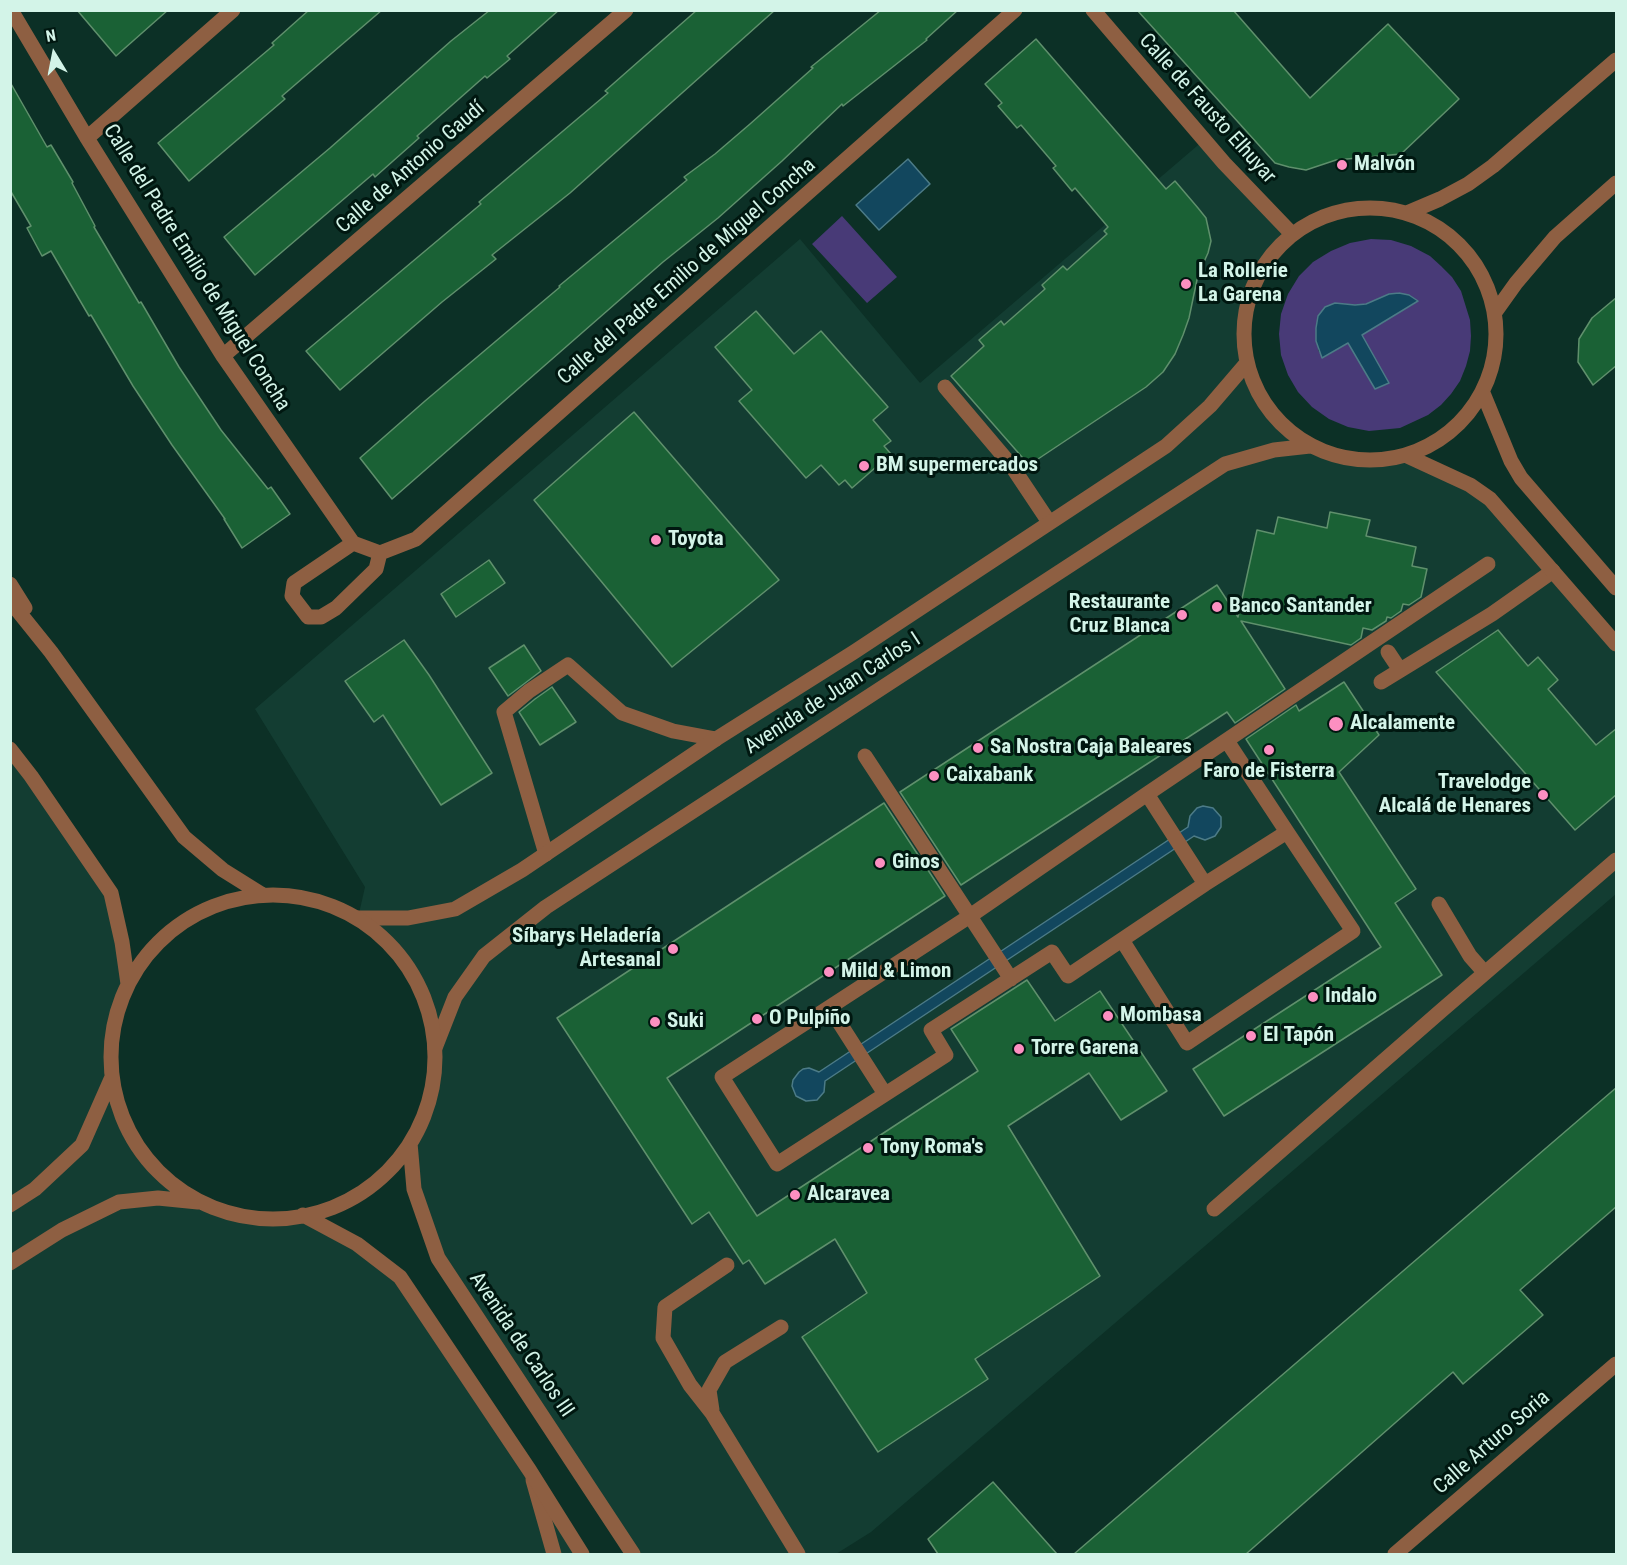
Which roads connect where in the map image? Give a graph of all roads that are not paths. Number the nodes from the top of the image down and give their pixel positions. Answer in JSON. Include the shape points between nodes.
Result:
{"nodes":[{"id":1,"x":11,"y":10,"type":"edge"},
{"id":2,"x":233,"y":10,"type":"edge"},
{"id":3,"x":626,"y":10,"type":"edge"},
{"id":4,"x":1015,"y":10,"type":"edge"},
{"id":5,"x":1092,"y":10,"type":"edge"},
{"id":6,"x":1617,"y":60,"type":"edge"},
{"id":7,"x":87,"y":138,"type":"junction"},
{"id":8,"x":1617,"y":183,"type":"edge"},
{"id":9,"x":1407,"y":213,"type":"junction"},
{"id":10,"x":1292,"y":234,"type":"junction"},
{"id":11,"x":1496,"y":311,"type":"junction"},
{"id":12,"x":223,"y":356,"type":"junction"},
{"id":13,"x":1246,"y":364,"type":"junction"},
{"id":14,"x":945,"y":387,"type":"dead end"},
{"id":15,"x":1483,"y":393,"type":"junction"},
{"id":16,"x":1310,"y":446,"type":"junction"},
{"id":17,"x":1405,"y":455,"type":"junction"},
{"id":18,"x":1049,"y":522,"type":"junction"},
{"id":19,"x":353,"y":543,"type":"junction"},
{"id":20,"x":380,"y":553,"type":"junction"},
{"id":21,"x":1488,"y":564,"type":"dead end"},
{"id":22,"x":1553,"y":571,"type":"junction"},
{"id":23,"x":10,"y":584,"type":"edge"},
{"id":24,"x":1617,"y":588,"type":"edge"},
{"id":25,"x":10,"y":601,"type":"edge"},
{"id":26,"x":1617,"y":644,"type":"edge"},
{"id":27,"x":51,"y":652,"type":"junction"},
{"id":28,"x":1388,"y":652,"type":"dead end"},
{"id":29,"x":1400,"y":670,"type":"junction"},
{"id":30,"x":1381,"y":682,"type":"dead end"},
{"id":31,"x":716,"y":739,"type":"junction"},
{"id":32,"x":1227,"y":741,"type":"junction"},
{"id":33,"x":10,"y":749,"type":"edge"},
{"id":34,"x":10,"y":756,"type":"edge"},
{"id":35,"x":865,"y":756,"type":"dead end"},
{"id":36,"x":31,"y":776,"type":"junction"},
{"id":37,"x":1147,"y":794,"type":"junction"},
{"id":38,"x":1287,"y":832,"type":"junction"},
{"id":39,"x":546,"y":854,"type":"junction"},
{"id":40,"x":1617,"y":860,"type":"edge"},
{"id":41,"x":1205,"y":884,"type":"junction"},
{"id":42,"x":263,"y":895,"type":"junction"},
{"id":43,"x":1439,"y":904,"type":"dead end"},
{"id":44,"x":970,"y":916,"type":"junction"},
{"id":45,"x":358,"y":918,"type":"junction"},
{"id":46,"x":1122,"y":940,"type":"junction"},
{"id":47,"x":1007,"y":973,"type":"junction"},
{"id":48,"x":1485,"y":973,"type":"junction"},
{"id":49,"x":128,"y":984,"type":"junction"},
{"id":50,"x":830,"y":1008,"type":"junction"},
{"id":51,"x":435,"y":1048,"type":"junction"},
{"id":52,"x":112,"y":1077,"type":"junction"},
{"id":53,"x":885,"y":1094,"type":"junction"},
{"id":54,"x":410,"y":1143,"type":"junction"},
{"id":55,"x":203,"y":1203,"type":"junction"},
{"id":56,"x":10,"y":1205,"type":"edge"},
{"id":57,"x":1214,"y":1209,"type":"dead end"},
{"id":58,"x":303,"y":1215,"type":"junction"},
{"id":59,"x":10,"y":1263,"type":"edge"},
{"id":60,"x":727,"y":1265,"type":"dead end"},
{"id":61,"x":781,"y":1328,"type":"dead end"},
{"id":62,"x":1617,"y":1364,"type":"edge"},
{"id":63,"x":712,"y":1413,"type":"junction"},
{"id":64,"x":530,"y":1471,"type":"junction"},
{"id":65,"x":554,"y":1554,"type":"edge"},
{"id":66,"x":582,"y":1554,"type":"edge"},
{"id":67,"x":633,"y":1554,"type":"edge"},
{"id":68,"x":798,"y":1554,"type":"edge"},
{"id":69,"x":1395,"y":1554,"type":"edge"}],
"edges":[{"from":1,"to":7,"type":"street","name":"Calle del Padre Emilio de Miguel Concha"},
{"from":2,"to":7,"type":"street"},
{"from":3,"to":12,"type":"street","name":"Calle de Antonio Gaudí"},
{"from":4,"to":20,"type":"street","name":"Calle del Padre Emilio de Miguel Concha","via":[[416,538]]},
{"from":5,"to":10,"type":"street","name":"Calle de Fausto Elhuyar","via":[[1224,163]]},
{"from":6,"to":9,"type":"street","via":[[1493,166],[1468,184]]},
{"from":7,"to":12,"type":"street","name":"Calle del Padre Emilio de Miguel Concha"},
{"from":8,"to":11,"type":"street","via":[[1555,237]]},
{"from":9,"to":10,"type":"street","via":[[1380,207],[1356,208],[1322,217]]},
{"from":9,"to":11,"type":"street","via":[[1457,241],[1482,273]]},
{"from":10,"to":13,"type":"street","via":[[1267,261],[1250,292],[1243,328]]},
{"from":11,"to":15,"type":"street","via":[[1497,353]]},
{"from":12,"to":19,"type":"street","name":"Calle del Padre Emilio de Miguel Concha"},
{"from":13,"to":16,"type":"street","via":[[1260,397],[1281,425]]},
{"from":13,"to":18,"type":"street","name":"Avenida de Juan Carlos I","via":[[1210,406],[1166,446]]},
{"from":14,"to":18,"type":"street","via":[[1011,465]]},
{"from":15,"to":17,"type":"street","via":[[1453,429]]},
{"from":15,"to":24,"type":"street","via":[[1521,478]]},
{"from":16,"to":17,"type":"street","via":[[1347,459],[1377,460]]},
{"from":16,"to":51,"type":"street","name":"Avenida de Juan Carlos I","via":[[1274,450],[1225,464],[546,907],[484,956],[454,997]]},
{"from":17,"to":22,"type":"street","via":[[1470,485],[1490,499]]},
{"from":18,"to":31,"type":"street","name":"Avenida de Juan Carlos I"},
{"from":19,"to":20,"type":"street"},
{"from":19,"to":20,"type":"street","via":[[294,583],[292,596],[308,617],[321,617],[336,608],[376,569]]},
{"from":21,"to":32,"type":"street"},
{"from":22,"to":26,"type":"street"},
{"from":22,"to":29,"type":"street"},
{"from":23,"to":27,"type":"street"},
{"from":25,"to":27,"type":"street"},
{"from":27,"to":42,"type":"street","via":[[184,837],[222,870]]},
{"from":28,"to":29,"type":"street"},
{"from":29,"to":30,"type":"street"},
{"from":31,"to":39,"type":"street","name":"Avenida de Juan Carlos I"},
{"from":31,"to":39,"type":"street","via":[[674,731],[622,712],[568,665],[529,691],[504,712]]},
{"from":32,"to":37,"type":"street"},
{"from":32,"to":38,"type":"street"},
{"from":33,"to":36,"type":"street"},
{"from":34,"to":36,"type":"street"},
{"from":35,"to":44,"type":"street"},
{"from":36,"to":49,"type":"street","via":[[111,893]]},
{"from":37,"to":41,"type":"street"},
{"from":37,"to":44,"type":"street"},
{"from":38,"to":41,"type":"street"},
{"from":38,"to":46,"type":"street","via":[[1353,931],[1187,1043]]},
{"from":39,"to":45,"type":"street","name":"Avenida de Juan Carlos I","via":[[455,909],[408,918]]},
{"from":40,"to":48,"type":"street"},
{"from":41,"to":46,"type":"street"},
{"from":42,"to":45,"type":"street","via":[[313,900]]},
{"from":42,"to":49,"type":"street","via":[[208,908],[184,922],[155,946]]},
{"from":43,"to":48,"type":"street","via":[[1470,956]]},
{"from":44,"to":47,"type":"street"},
{"from":44,"to":50,"type":"street"},
{"from":45,"to":51,"type":"street","via":[[380,934],[413,974],[432,1023]]},
{"from":46,"to":47,"type":"street","via":[[1068,976],[1052,952]]},
{"from":47,"to":53,"type":"street","via":[[931,1030],[946,1055]]},
{"from":48,"to":57,"type":"street"},
{"from":49,"to":52,"type":"street","via":[[114,1027]]},
{"from":50,"to":53,"type":"street"},
{"from":50,"to":53,"type":"street","via":[[722,1077],[777,1164]]},
{"from":51,"to":54,"type":"street","via":[[430,1098]]},
{"from":52,"to":55,"type":"street","via":[[119,1108],[142,1153],[178,1188]]},
{"from":52,"to":56,"type":"street","via":[[82,1145],[34,1189]]},
{"from":54,"to":58,"type":"street","via":[[382,1177],[364,1191],[345,1202]]},
{"from":54,"to":67,"type":"street","name":"Avenida de Carlos III","via":[[414,1189],[438,1258]]},
{"from":55,"to":58,"type":"street","via":[[252,1217]]},
{"from":55,"to":59,"type":"street","via":[[158,1198],[119,1202],[62,1230]]},
{"from":58,"to":64,"type":"street","via":[[357,1244],[400,1277]]},
{"from":60,"to":63,"type":"street","via":[[665,1307],[663,1338],[690,1385]]},
{"from":61,"to":63,"type":"street","via":[[725,1362],[709,1390]]},
{"from":62,"to":69,"type":"street","name":"Calle Arturo Soria"},
{"from":63,"to":68,"type":"street"},
{"from":64,"to":65,"type":"street"},
{"from":64,"to":66,"type":"street"}]}
